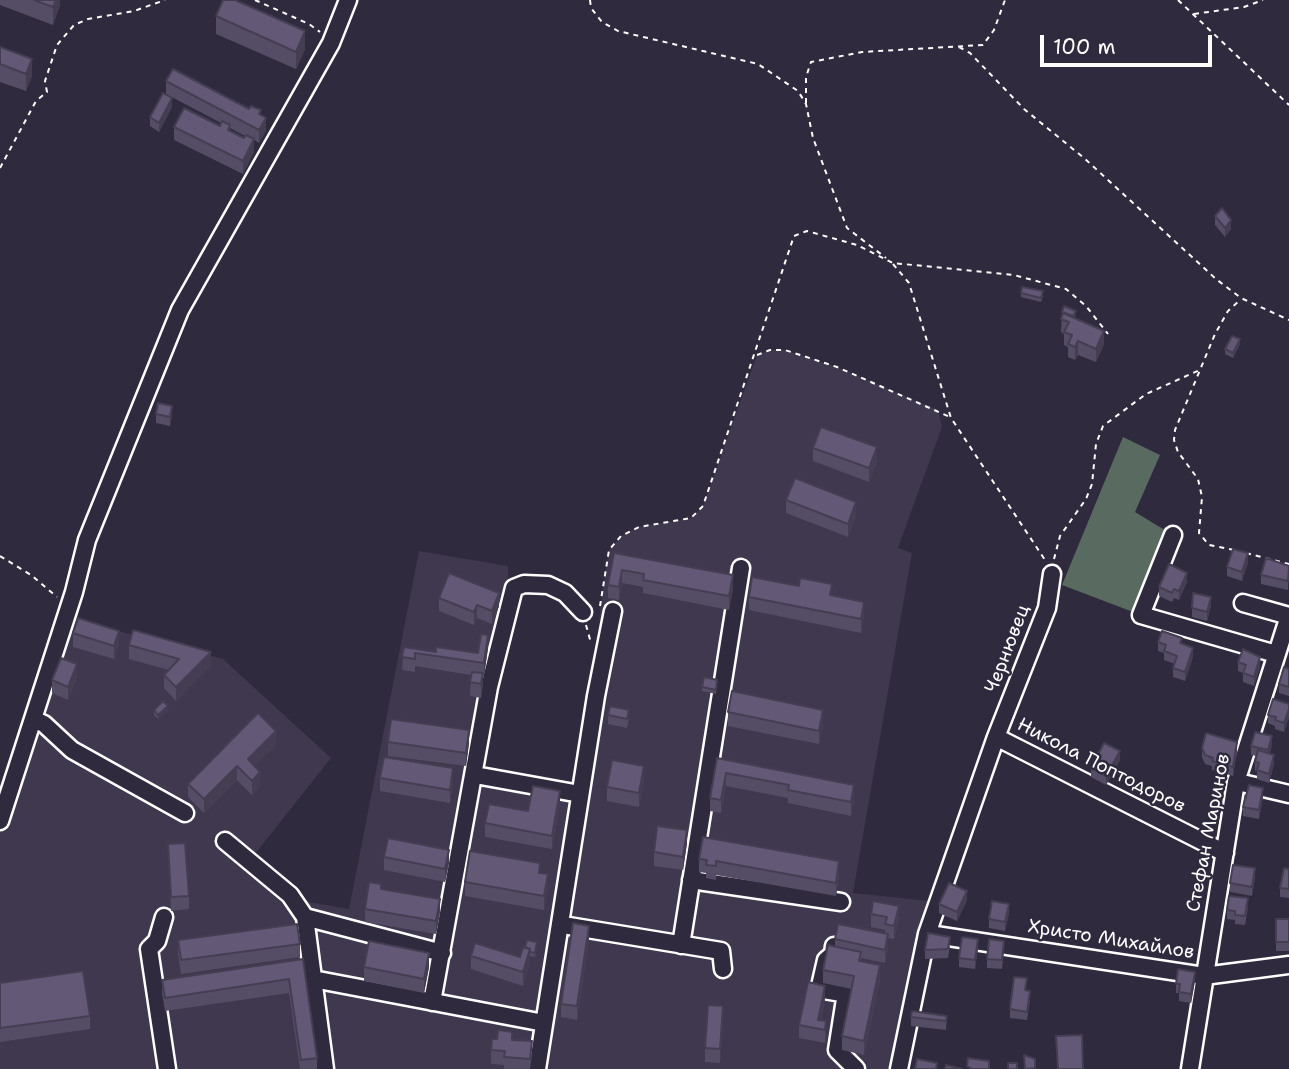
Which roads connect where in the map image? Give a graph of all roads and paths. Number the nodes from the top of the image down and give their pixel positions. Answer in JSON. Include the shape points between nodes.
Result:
{"nodes":[{"id":1,"x":165,"y":0,"type":"edge"},
{"id":2,"x":255,"y":0,"type":"edge"},
{"id":3,"x":348,"y":0,"type":"edge"},
{"id":4,"x":590,"y":0,"type":"edge"},
{"id":5,"x":1005,"y":0,"type":"edge"},
{"id":6,"x":1178,"y":0,"type":"edge"},
{"id":7,"x":1263,"y":0,"type":"edge"},
{"id":8,"x":1193,"y":14,"type":"junction"},
{"id":9,"x":331,"y":43,"type":"junction"},
{"id":10,"x":959,"y":47,"type":"junction"},
{"id":11,"x":806,"y":104,"type":"junction"},
{"id":12,"x":1289,"y":105,"type":"edge"},
{"id":13,"x":0,"y":168,"type":"edge"},
{"id":14,"x":893,"y":263,"type":"junction"},
{"id":15,"x":1241,"y":298,"type":"junction"},
{"id":16,"x":1289,"y":320,"type":"edge"},
{"id":17,"x":1108,"y":334,"type":"dead end"},
{"id":18,"x":757,"y":355,"type":"junction"},
{"id":19,"x":1203,"y":368,"type":"junction"},
{"id":20,"x":951,"y":418,"type":"junction"},
{"id":21,"x":1173,"y":535,"type":"dead end"},
{"id":22,"x":0,"y":556,"type":"edge"},
{"id":23,"x":1289,"y":564,"type":"edge"},
{"id":24,"x":741,"y":569,"type":"dead end"},
{"id":25,"x":1052,"y":574,"type":"junction"},
{"id":26,"x":1243,"y":603,"type":"dead end"},
{"id":27,"x":613,"y":611,"type":"dead end"},
{"id":28,"x":583,"y":612,"type":"junction"},
{"id":29,"x":66,"y":617,"type":"junction"},
{"id":30,"x":593,"y":646,"type":"dead end"},
{"id":31,"x":1276,"y":654,"type":"junction"},
{"id":32,"x":33,"y":719,"type":"junction"},
{"id":33,"x":996,"y":737,"type":"junction"},
{"id":34,"x":475,"y":775,"type":"junction"},
{"id":35,"x":1236,"y":782,"type":"junction"},
{"id":36,"x":580,"y":794,"type":"junction"},
{"id":37,"x":1289,"y":794,"type":"edge"},
{"id":38,"x":185,"y":813,"type":"dead end"},
{"id":39,"x":0,"y":821,"type":"edge"},
{"id":40,"x":225,"y":841,"type":"dead end"},
{"id":41,"x":1225,"y":853,"type":"junction"},
{"id":42,"x":691,"y":880,"type":"junction"},
{"id":43,"x":841,"y":902,"type":"dead end"},
{"id":44,"x":164,"y":917,"type":"dead end"},
{"id":45,"x":305,"y":917,"type":"junction"},
{"id":46,"x":560,"y":925,"type":"junction"},
{"id":47,"x":927,"y":934,"type":"junction"},
{"id":48,"x":681,"y":945,"type":"junction"},
{"id":49,"x":834,"y":946,"type":"edge"},
{"id":50,"x":442,"y":953,"type":"junction"},
{"id":51,"x":1289,"y":965,"type":"edge"},
{"id":52,"x":723,"y":969,"type":"dead end"},
{"id":53,"x":1204,"y":976,"type":"junction"},
{"id":54,"x":313,"y":979,"type":"junction"},
{"id":55,"x":432,"y":1002,"type":"junction"},
{"id":56,"x":544,"y":1023,"type":"junction"},
{"id":57,"x":167,"y":1069,"type":"edge"},
{"id":58,"x":325,"y":1069,"type":"edge"},
{"id":59,"x":537,"y":1069,"type":"edge"},
{"id":60,"x":856,"y":1069,"type":"edge"},
{"id":61,"x":899,"y":1069,"type":"edge"},
{"id":62,"x":1191,"y":1069,"type":"edge"}],
"edges":[{"from":1,"to":13,"type":"path","via":[[74,26],[57,45],[45,81],[47,92],[36,101]]},
{"from":2,"to":9,"type":"path","via":[[309,24]]},
{"from":3,"to":9,"type":"street"},
{"from":4,"to":11,"type":"path","via":[[602,22],[618,31],[758,64],[798,91]]},
{"from":5,"to":10,"type":"path","via":[[983,45]]},
{"from":6,"to":8,"type":"path"},
{"from":7,"to":8,"type":"path"},
{"from":8,"to":12,"type":"path"},
{"from":9,"to":29,"type":"street","via":[[180,310],[87,540]]},
{"from":10,"to":11,"type":"path","via":[[862,52],[811,62]]},
{"from":10,"to":15,"type":"path"},
{"from":11,"to":14,"type":"path","via":[[813,138],[847,228]]},
{"from":14,"to":17,"type":"path","via":[[1014,275],[1066,289]]},
{"from":14,"to":18,"type":"path","via":[[858,245],[807,231],[794,236]]},
{"from":14,"to":20,"type":"path","via":[[909,284]]},
{"from":15,"to":16,"type":"path"},
{"from":15,"to":19,"type":"path","via":[[1228,310]]},
{"from":18,"to":20,"type":"path","via":[[785,350],[836,367]]},
{"from":18,"to":28,"type":"path","via":[[703,506],[691,518],[639,527],[621,536],[609,550],[600,610]]},
{"from":19,"to":23,"type":"path","via":[[1174,440],[1198,479],[1202,497],[1199,533],[1209,545]]},
{"from":19,"to":25,"type":"path","via":[[1146,394],[1103,426],[1093,484],[1060,536]]},
{"from":20,"to":25,"type":"path","via":[[1007,498]]},
{"from":21,"to":31,"type":"street","via":[[1141,615]]},
{"from":22,"to":29,"type":"path","via":[[55,594]]},
{"from":24,"to":42,"type":"street"},
{"from":25,"to":33,"type":"street","name":"Чернювец","via":[[1047,608]]},
{"from":26,"to":31,"type":"street","name":"Стефан Маринов","via":[[1289,616]]},
{"from":27,"to":36,"type":"street"},
{"from":28,"to":30,"type":"path"},
{"from":28,"to":34,"type":"street","via":[[565,593],[548,585],[514,588]]},
{"from":29,"to":32,"type":"street"},
{"from":31,"to":35,"type":"street","name":"Стефан Маринов"},
{"from":32,"to":38,"type":"street","via":[[72,750]]},
{"from":32,"to":39,"type":"street"},
{"from":33,"to":41,"type":"street","name":"Никола Поптодоров"},
{"from":33,"to":47,"type":"street","name":"Чернювец"},
{"from":34,"to":36,"type":"street"},
{"from":34,"to":50,"type":"street"},
{"from":35,"to":37,"type":"street"},
{"from":35,"to":41,"type":"street","name":"Стефан Маринов"},
{"from":36,"to":46,"type":"street"},
{"from":40,"to":45,"type":"street","via":[[290,895]]},
{"from":41,"to":53,"type":"street","name":"Стефан Маринов"},
{"from":42,"to":43,"type":"street"},
{"from":42,"to":48,"type":"street"},
{"from":44,"to":57,"type":"street","via":[[157,942],[149,949]]},
{"from":45,"to":50,"type":"street"},
{"from":45,"to":54,"type":"street"},
{"from":46,"to":48,"type":"street"},
{"from":46,"to":56,"type":"street"},
{"from":47,"to":53,"type":"street","name":"Христо Михайлов"},
{"from":47,"to":61,"type":"street","name":"Чернювец"},
{"from":48,"to":52,"type":"street","via":[[721,951]]},
{"from":49,"to":60,"type":"street","via":[[820,986],[850,994],[837,1050]]},
{"from":50,"to":55,"type":"street"},
{"from":51,"to":53,"type":"street","name":"Христо Михайлов"},
{"from":53,"to":62,"type":"street","name":"Стефан Маринов"},
{"from":54,"to":55,"type":"street"},
{"from":54,"to":58,"type":"street"},
{"from":55,"to":56,"type":"street"},
{"from":56,"to":59,"type":"street"}]}
